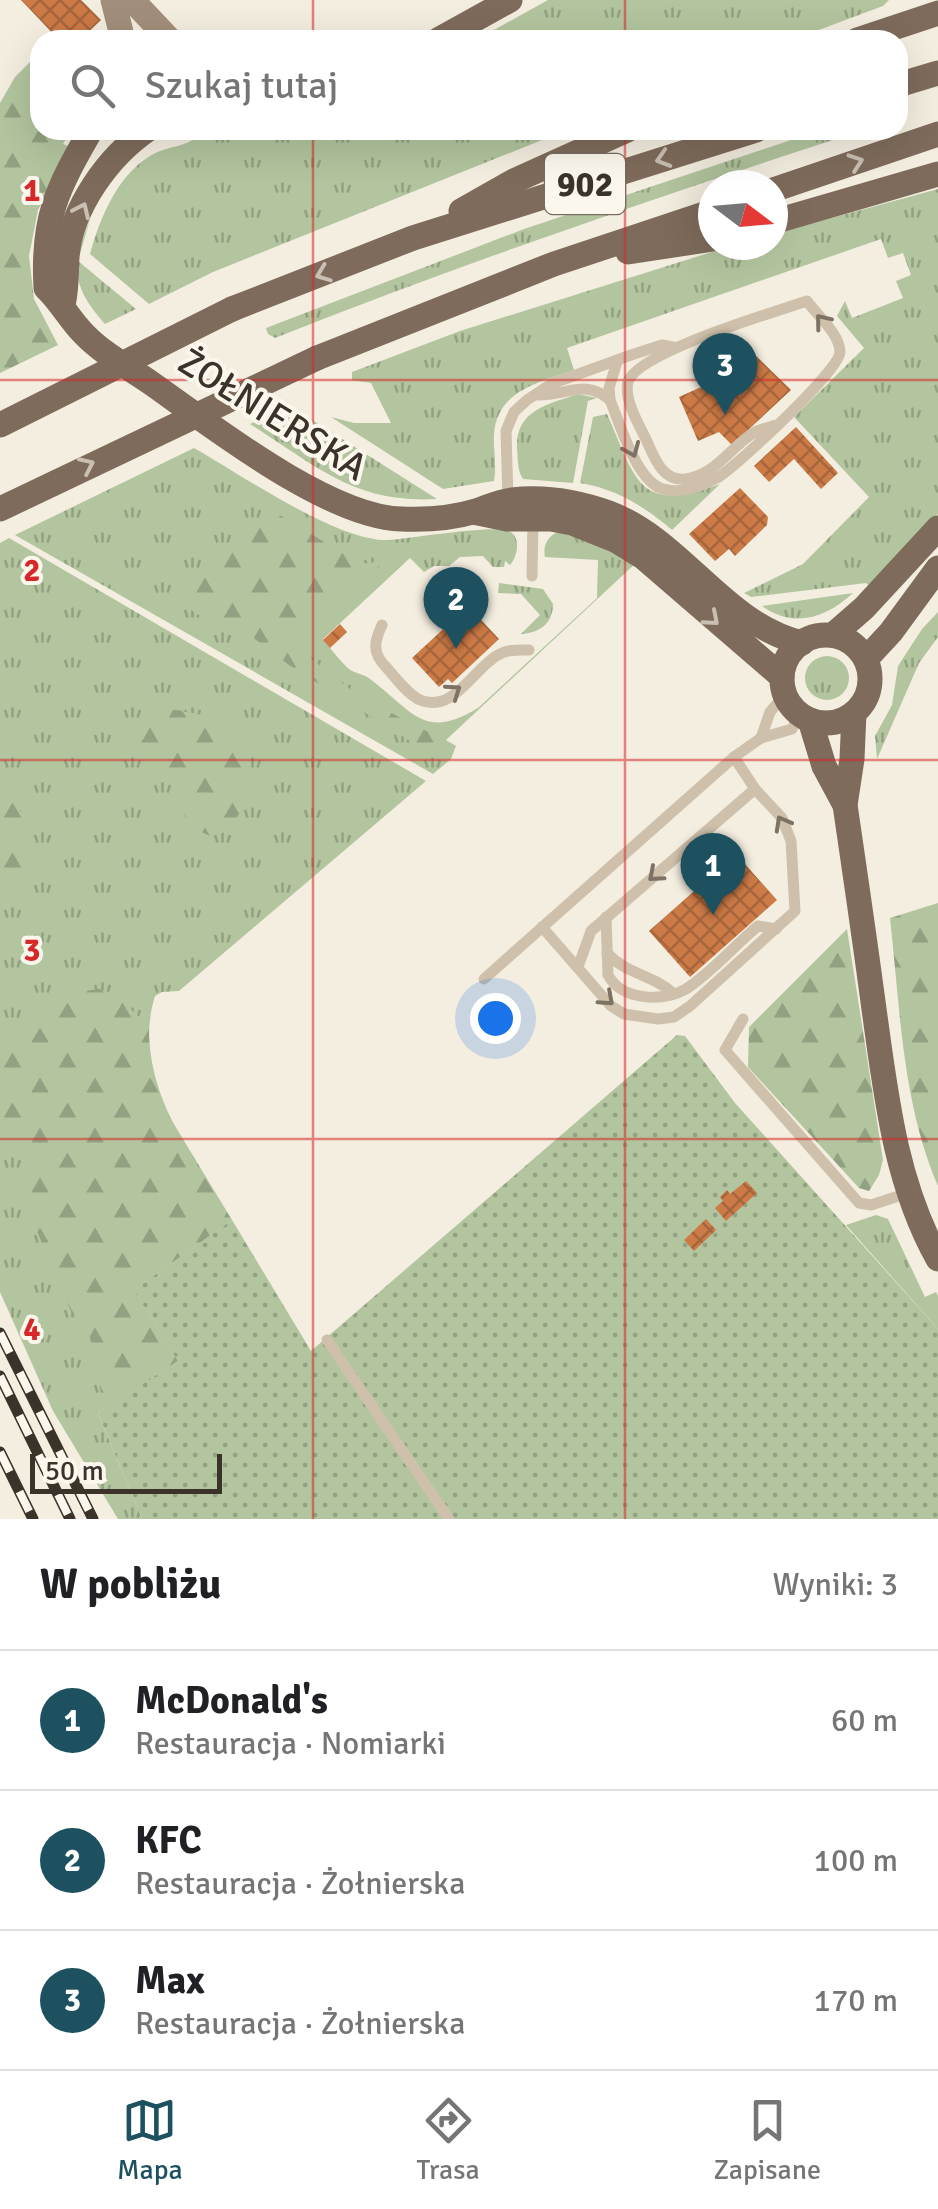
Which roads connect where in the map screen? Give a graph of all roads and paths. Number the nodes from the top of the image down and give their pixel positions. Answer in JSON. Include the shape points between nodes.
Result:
{"nodes":[{"id":1,"x":114,"y":0,"type":"edge"},
{"id":2,"x":132,"y":0,"type":"edge"},
{"id":3,"x":510,"y":0,"type":"edge"},
{"id":4,"x":917,"y":0,"type":"edge"},
{"id":5,"x":938,"y":13,"type":"edge"},
{"id":6,"x":121,"y":30,"type":"edge"},
{"id":7,"x":160,"y":30,"type":"edge"},
{"id":8,"x":456,"y":30,"type":"edge"},
{"id":9,"x":875,"y":30,"type":"edge"},
{"id":10,"x":886,"y":30,"type":"edge"},
{"id":11,"x":938,"y":73,"type":"edge"},
{"id":12,"x":908,"y":82,"type":"edge"},
{"id":13,"x":938,"y":134,"type":"edge"},
{"id":14,"x":87,"y":140,"type":"edge"},
{"id":15,"x":137,"y":140,"type":"edge"},
{"id":16,"x":605,"y":140,"type":"edge"},
{"id":17,"x":724,"y":140,"type":"edge"},
{"id":18,"x":938,"y":174,"type":"edge"},
{"id":19,"x":788,"y":185,"type":"edge"},
{"id":20,"x":698,"y":215,"type":"edge"},
{"id":21,"x":788,"y":218,"type":"edge"},
{"id":22,"x":413,"y":238,"type":"junction"},
{"id":23,"x":698,"y":240,"type":"edge"},
{"id":24,"x":554,"y":264,"type":"junction"},
{"id":25,"x":63,"y":304,"type":"junction"},
{"id":26,"x":674,"y":348,"type":"junction"},
{"id":27,"x":617,"y":362,"type":"junction"},
{"id":28,"x":537,"y":396,"type":"junction"},
{"id":29,"x":610,"y":400,"type":"junction"},
{"id":30,"x":0,"y":425,"type":"edge"},
{"id":31,"x":776,"y":425,"type":"junction"},
{"id":32,"x":508,"y":500,"type":"junction"},
{"id":33,"x":0,"y":509,"type":"edge"},
{"id":34,"x":473,"y":512,"type":"junction"},
{"id":35,"x":533,"y":519,"type":"junction"},
{"id":36,"x":938,"y":528,"type":"edge"},
{"id":37,"x":651,"y":550,"type":"junction"},
{"id":38,"x":938,"y":568,"type":"edge"},
{"id":39,"x":532,"y":576,"type":"dead end"},
{"id":40,"x":382,"y":625,"type":"dead end"},
{"id":41,"x":833,"y":635,"type":"junction"},
{"id":42,"x":802,"y":642,"type":"junction"},
{"id":43,"x":529,"y":650,"type":"dead end"},
{"id":44,"x":866,"y":660,"type":"junction"},
{"id":45,"x":794,"y":701,"type":"junction"},
{"id":46,"x":854,"y":713,"type":"junction"},
{"id":47,"x":761,"y":738,"type":"junction"},
{"id":48,"x":734,"y":757,"type":"junction"},
{"id":49,"x":755,"y":789,"type":"junction"},
{"id":50,"x":845,"y":805,"type":"junction"},
{"id":51,"x":606,"y":916,"type":"junction"},
{"id":52,"x":542,"y":927,"type":"junction"},
{"id":53,"x":776,"y":929,"type":"junction"},
{"id":54,"x":607,"y":953,"type":"junction"},
{"id":55,"x":578,"y":967,"type":"junction"},
{"id":56,"x":484,"y":979,"type":"dead end"},
{"id":57,"x":673,"y":993,"type":"junction"},
{"id":58,"x":743,"y":1019,"type":"dead end"},
{"id":59,"x":909,"y":1192,"type":"junction"},
{"id":60,"x":938,"y":1259,"type":"edge"},
{"id":61,"x":327,"y":1340,"type":"dead end"},
{"id":62,"x":449,"y":1519,"type":"edge"}],
"edges":[{"from":1,"to":6,"type":"street"},
{"from":2,"to":7,"type":"street"},
{"from":3,"to":8,"type":"main road"},
{"from":4,"to":9,"type":"main road"},
{"from":5,"to":10,"type":"main road"},
{"from":11,"to":12,"type":"main road"},
{"from":19,"to":13,"type":"main road","one_way":true},
{"from":14,"to":25,"type":"main road","name":"ŻOŁNIERSKA","via":[[47,222],[46,288]]},
{"from":25,"to":15,"type":"main road","one_way":true,"via":[[80,211],[104,172]]},
{"from":16,"to":22,"type":"main road"},
{"from":17,"to":22,"type":"main road","number":"902","one_way":true},
{"from":18,"to":21,"type":"main road"},
{"from":20,"to":24,"type":"main road","number":"902"},
{"from":22,"to":30,"type":"main road","number":"902","one_way":true,"bridge":true,"via":[[232,309]]},
{"from":23,"to":24,"type":"main road"},
{"from":33,"to":24,"type":"main road","number":"902","one_way":true,"bridge":true,"via":[[317,358]]},
{"from":25,"to":34,"type":"main road","name":"ŻOŁNIERSKA","via":[[86,337],[332,502],[386,518]]},
{"from":26,"to":27,"type":"lane","via":[[662,345]]},
{"from":26,"to":31,"type":"lane","via":[[633,372],[627,394],[667,475],[688,479],[704,473],[755,432]]},
{"from":31,"to":26,"type":"lane","one_way":true,"via":[[839,362],[838,340],[807,301]]},
{"from":27,"to":28,"type":"lane","via":[[550,384]]},
{"from":27,"to":29,"type":"lane"},
{"from":28,"to":29,"type":"lane","via":[[589,387]]},
{"from":28,"to":32,"type":"lane","via":[[514,412],[506,431]]},
{"from":29,"to":31,"type":"lane","one_way":true,"via":[[646,478],[672,491],[716,478]]},
{"from":32,"to":34,"type":"main road","name":"ŻOŁNIERSKA"},
{"from":32,"to":37,"type":"main road","name":"ŻOŁNIERSKA","via":[[560,500],[613,515]]},
{"from":34,"to":35,"type":"main road","name":"ŻOŁNIERSKA"},
{"from":35,"to":37,"type":"main road","name":"ŻOŁNIERSKA","via":[[572,523]]},
{"from":35,"to":39,"type":"lane"},
{"from":36,"to":41,"type":"main road"},
{"from":37,"to":42,"type":"main road","via":[[762,628]]},
{"from":37,"to":45,"type":"main road","one_way":true},
{"from":38,"to":44,"type":"main road"},
{"from":40,"to":43,"type":"lane","one_way":true,"via":[[374,646],[379,661],[425,702],[445,700],[496,656]]},
{"from":41,"to":42,"type":"main road"},
{"from":41,"to":44,"type":"main road"},
{"from":42,"to":45,"type":"main road","via":[[790,654]]},
{"from":44,"to":46,"type":"main road","via":[[868,694]]},
{"from":45,"to":46,"type":"main road","via":[[827,722]]},
{"from":45,"to":47,"type":"lane","via":[[770,712]]},
{"from":45,"to":47,"type":"lane","via":[[792,729]]},
{"from":45,"to":50,"type":"main road"},
{"from":46,"to":50,"type":"main road"},
{"from":47,"to":48,"type":"lane"},
{"from":48,"to":49,"type":"lane"},
{"from":48,"to":52,"type":"lane"},
{"from":49,"to":51,"type":"lane","one_way":true},
{"from":53,"to":49,"type":"lane","one_way":true,"via":[[795,911],[791,840],[782,818]]},
{"from":50,"to":59,"type":"main road","via":[[885,1094]]},
{"from":51,"to":54,"type":"lane"},
{"from":51,"to":55,"type":"lane","via":[[591,932]]},
{"from":52,"to":55,"type":"lane"},
{"from":52,"to":56,"type":"lane"},
{"from":55,"to":53,"type":"lane","one_way":true,"via":[[624,1014],[674,1017]]},
{"from":53,"to":57,"type":"lane","via":[[758,926]]},
{"from":54,"to":57,"type":"lane","via":[[621,968]]},
{"from":54,"to":57,"type":"lane","via":[[608,975],[621,990],[657,998]]},
{"from":58,"to":59,"type":"lane","via":[[725,1050],[859,1203]]},
{"from":59,"to":60,"type":"main road"},
{"from":61,"to":62,"type":"lane"}]}
